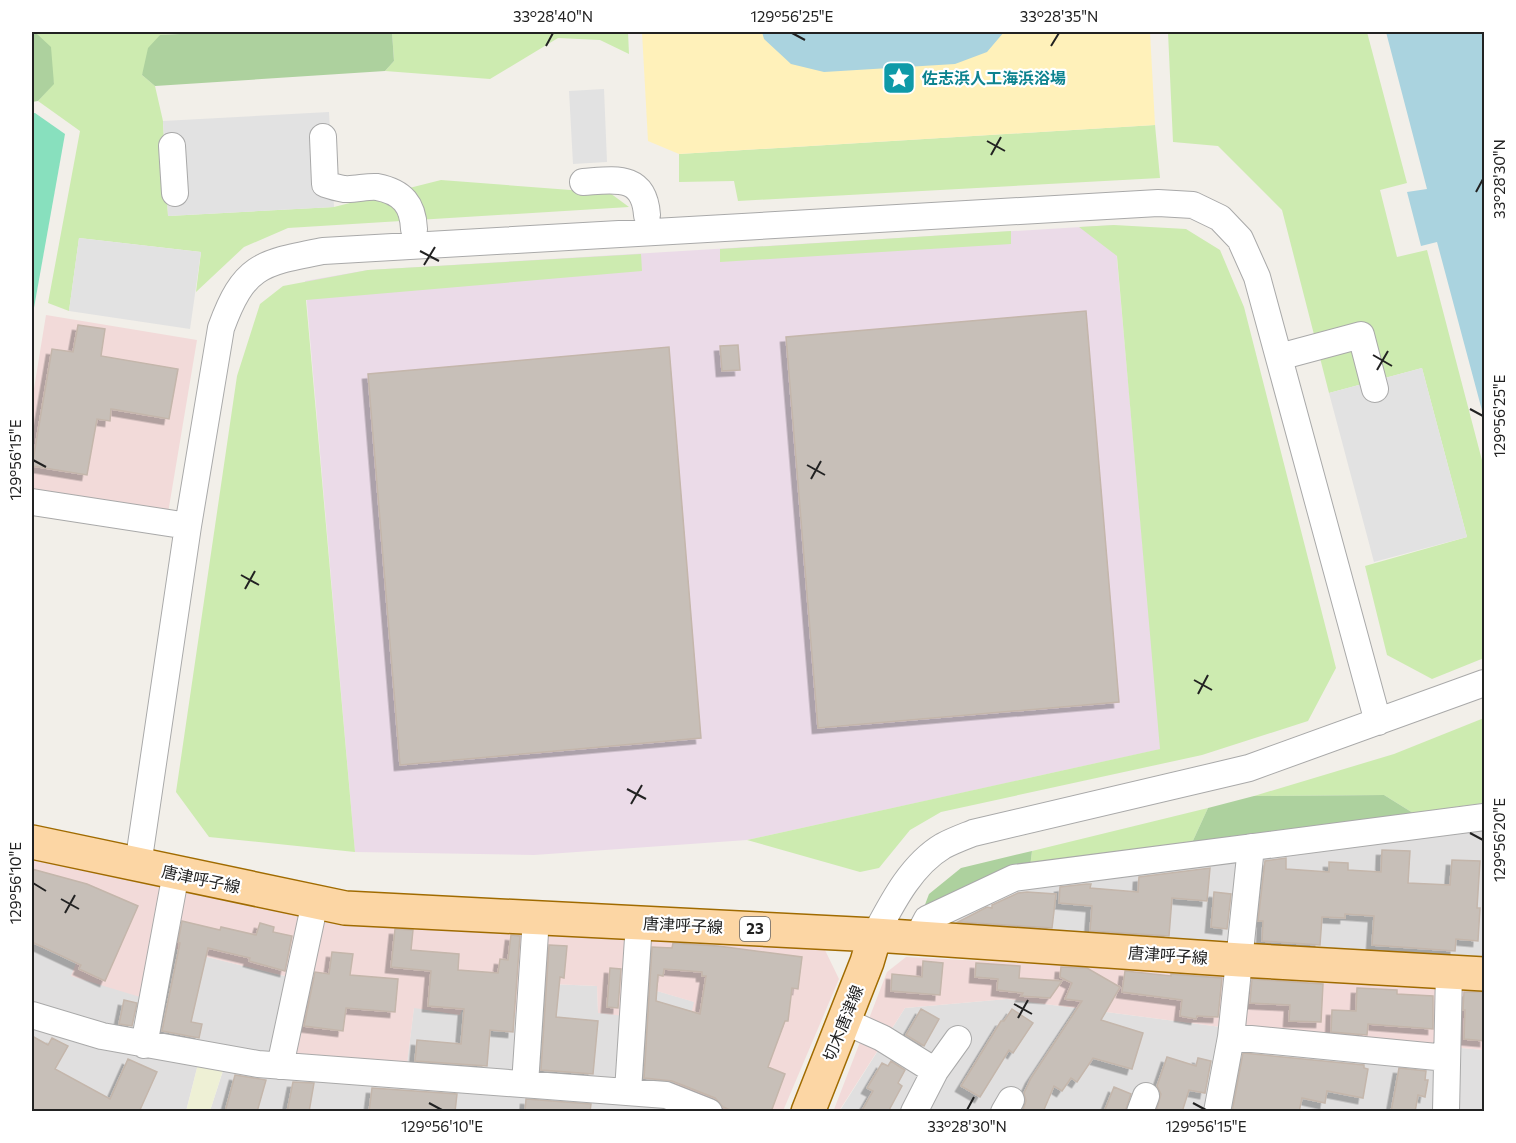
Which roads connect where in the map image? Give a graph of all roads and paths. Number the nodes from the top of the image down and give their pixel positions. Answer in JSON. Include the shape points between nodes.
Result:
{"nodes":[{"id":1,"x":323,"y":137,"type":"dead end"},
{"id":2,"x":172,"y":146,"type":"dead end"},
{"id":3,"x":583,"y":182,"type":"dead end"},
{"id":4,"x":174,"y":193,"type":"dead end"},
{"id":5,"x":646,"y":216,"type":"dead end"},
{"id":6,"x":414,"y":229,"type":"dead end"},
{"id":7,"x":1279,"y":357,"type":"junction"},
{"id":8,"x":1375,"y":389,"type":"dead end"},
{"id":9,"x":32,"y":502,"type":"edge"},
{"id":10,"x":188,"y":526,"type":"junction"},
{"id":11,"x":1485,"y":683,"type":"edge"},
{"id":12,"x":1378,"y":722,"type":"junction"},
{"id":13,"x":1485,"y":817,"type":"edge"},
{"id":14,"x":32,"y":842,"type":"edge"},
{"id":15,"x":1251,"y":847,"type":"junction"},
{"id":16,"x":138,"y":865,"type":"junction"},
{"id":17,"x":176,"y":873,"type":"junction"},
{"id":18,"x":315,"y":902,"type":"junction"},
{"id":19,"x":536,"y":918,"type":"junction"},
{"id":20,"x":639,"y":923,"type":"junction"},
{"id":21,"x":875,"y":934,"type":"junction"},
{"id":22,"x":917,"y":938,"type":"junction"},
{"id":23,"x":1240,"y":960,"type":"junction"},
{"id":24,"x":1449,"y":972,"type":"junction"},
{"id":25,"x":1485,"y":974,"type":"edge"},
{"id":26,"x":32,"y":1016,"type":"edge"},
{"id":27,"x":844,"y":1021,"type":"junction"},
{"id":28,"x":1231,"y":1036,"type":"junction"},
{"id":29,"x":958,"y":1039,"type":"dead end"},
{"id":30,"x":144,"y":1045,"type":"junction"},
{"id":31,"x":1447,"y":1050,"type":"junction"},
{"id":32,"x":280,"y":1066,"type":"junction"},
{"id":33,"x":935,"y":1071,"type":"junction"},
{"id":34,"x":525,"y":1084,"type":"junction"},
{"id":35,"x":628,"y":1091,"type":"junction"},
{"id":36,"x":709,"y":1112,"type":"edge"},
{"id":37,"x":808,"y":1112,"type":"edge"},
{"id":38,"x":914,"y":1112,"type":"edge"},
{"id":39,"x":1217,"y":1112,"type":"edge"},
{"id":40,"x":1446,"y":1112,"type":"edge"}],
"edges":[{"from":1,"to":6,"type":"street","via":[[325,184],[344,189],[376,187],[394,193],[409,203]]},
{"from":2,"to":4,"type":"street"},
{"from":3,"to":5,"type":"street","via":[[621,179],[638,189],[646,202]]},
{"from":7,"to":8,"type":"street","via":[[1361,335]]},
{"from":7,"to":10,"type":"street","via":[[1257,277],[1240,239],[1220,218],[1193,206],[1134,204],[322,251],[261,267],[242,282],[231,301],[213,368]]},
{"from":7,"to":12,"type":"street"},
{"from":9,"to":10,"type":"street"},
{"from":10,"to":16,"type":"street"},
{"from":11,"to":12,"type":"street"},
{"from":12,"to":21,"type":"street","via":[[1249,768],[973,833],[942,847],[916,870]]},
{"from":13,"to":15,"type":"street"},
{"from":14,"to":16,"type":"main road","name":"唐津呼子線","number":"23"},
{"from":15,"to":22,"type":"street","via":[[1014,878],[927,919]]},
{"from":15,"to":23,"type":"street"},
{"from":16,"to":17,"type":"main road","name":"唐津呼子線","number":"23"},
{"from":17,"to":18,"type":"main road","name":"唐津呼子線","number":"23"},
{"from":17,"to":30,"type":"street"},
{"from":18,"to":19,"type":"main road","name":"唐津呼子線","number":"23","via":[[345,908]]},
{"from":18,"to":32,"type":"street"},
{"from":19,"to":20,"type":"main road","name":"唐津呼子線","number":"23"},
{"from":19,"to":34,"type":"street"},
{"from":20,"to":21,"type":"main road","name":"唐津呼子線","number":"23"},
{"from":20,"to":35,"type":"street"},
{"from":21,"to":22,"type":"main road","name":"唐津呼子線","number":"23"},
{"from":21,"to":27,"type":"main road","name":"切木唐津線"},
{"from":22,"to":23,"type":"main road","name":"唐津呼子線","number":"23"},
{"from":23,"to":24,"type":"main road","name":"唐津呼子線","number":"23"},
{"from":23,"to":28,"type":"street"},
{"from":24,"to":25,"type":"main road","name":"唐津呼子線","number":"23"},
{"from":24,"to":31,"type":"street"},
{"from":26,"to":30,"type":"street"},
{"from":27,"to":33,"type":"street","via":[[882,1038]]},
{"from":27,"to":37,"type":"main road","name":"切木唐津線"},
{"from":28,"to":31,"type":"street"},
{"from":28,"to":39,"type":"street"},
{"from":29,"to":33,"type":"street"},
{"from":30,"to":32,"type":"street"},
{"from":31,"to":40,"type":"street"},
{"from":32,"to":34,"type":"street"},
{"from":33,"to":38,"type":"street"},
{"from":34,"to":35,"type":"street"},
{"from":35,"to":36,"type":"street","via":[[666,1095]]}]}
